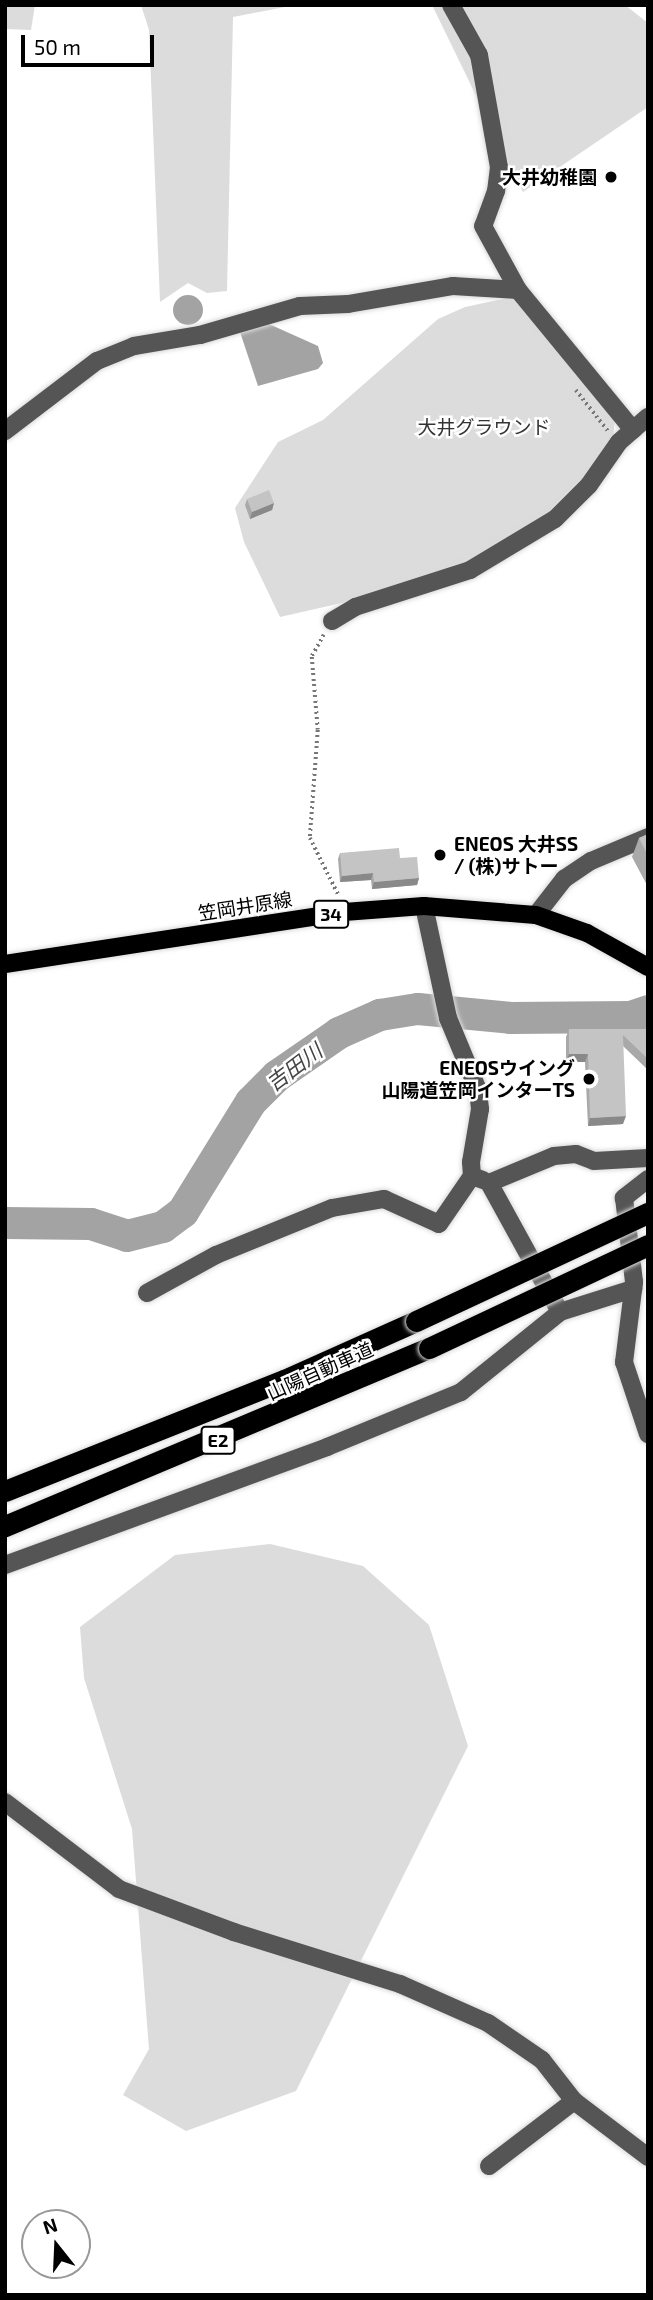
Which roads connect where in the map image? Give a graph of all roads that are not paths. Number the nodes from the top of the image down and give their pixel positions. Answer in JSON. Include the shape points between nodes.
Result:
{"nodes":[{"id":1,"x":451,"y":5,"type":"edge"},
{"id":2,"x":519,"y":290,"type":"junction"},
{"id":3,"x":648,"y":418,"type":"edge"},
{"id":4,"x":634,"y":430,"type":"junction"},
{"id":5,"x":5,"y":431,"type":"edge"},
{"id":6,"x":332,"y":621,"type":"road end"},
{"id":7,"x":648,"y":838,"type":"edge"},
{"id":8,"x":424,"y":906,"type":"junction"},
{"id":9,"x":536,"y":915,"type":"junction"},
{"id":10,"x":5,"y":964,"type":"edge"},
{"id":11,"x":648,"y":967,"type":"edge"},
{"id":12,"x":648,"y":1158,"type":"edge"},
{"id":13,"x":481,"y":1179,"type":"junction"},
{"id":14,"x":648,"y":1179,"type":"edge"},
{"id":15,"x":648,"y":1211,"type":"edge"},
{"id":16,"x":648,"y":1245,"type":"edge"},
{"id":17,"x":633,"y":1289,"type":"junction"},
{"id":18,"x":148,"y":1293,"type":"dead end"},
{"id":19,"x":560,"y":1312,"type":"junction"},
{"id":20,"x":648,"y":1434,"type":"edge"},
{"id":21,"x":5,"y":1491,"type":"edge"},
{"id":22,"x":5,"y":1526,"type":"edge"},
{"id":23,"x":5,"y":1564,"type":"edge"},
{"id":24,"x":5,"y":1802,"type":"edge"},
{"id":25,"x":574,"y":2101,"type":"junction"},
{"id":26,"x":648,"y":2157,"type":"edge"},
{"id":27,"x":489,"y":2166,"type":"dead end"}],
"edges":[{"from":1,"to":2,"type":"street","via":[[479,55],[499,167],[483,226]]},
{"from":2,"to":4,"type":"street"},
{"from":2,"to":5,"type":"street","via":[[453,286],[348,304],[300,306],[200,335],[134,346],[97,361]]},
{"from":3,"to":4,"type":"street"},
{"from":4,"to":6,"type":"street","via":[[555,519],[470,570],[355,607]]},
{"from":7,"to":9,"type":"street","via":[[591,861],[564,879]]},
{"from":8,"to":9,"type":"main road","name":"笠岡井原線","number":"34"},
{"from":8,"to":10,"type":"main road","name":"笠岡井原線","number":"34","via":[[344,912]]},
{"from":8,"to":13,"type":"street","via":[[442,999],[478,1090]]},
{"from":9,"to":11,"type":"main road","name":"笠岡井原線","number":"34","via":[[587,933]]},
{"from":12,"to":13,"type":"street","via":[[594,1161],[576,1154],[554,1156]]},
{"from":13,"to":18,"type":"street","via":[[439,1224],[384,1199],[332,1208],[216,1255]]},
{"from":13,"to":19,"type":"street"},
{"from":14,"to":17,"type":"street","via":[[624,1198]]},
{"from":15,"to":21,"type":"highway","name":"山陽自動車道","number":"E2","bridge":true,"via":[[284,1380]]},
{"from":16,"to":22,"type":"highway","name":"山陽自動車道","number":"E2","bridge":true,"via":[[429,1348]]},
{"from":17,"to":19,"type":"street"},
{"from":17,"to":20,"type":"street","via":[[624,1362]]},
{"from":19,"to":23,"type":"street","via":[[461,1392],[315,1452]]},
{"from":24,"to":25,"type":"street","via":[[118,1889],[234,1932],[400,1984],[488,2022],[542,2060]]},
{"from":25,"to":26,"type":"street"},
{"from":25,"to":27,"type":"street"}]}
